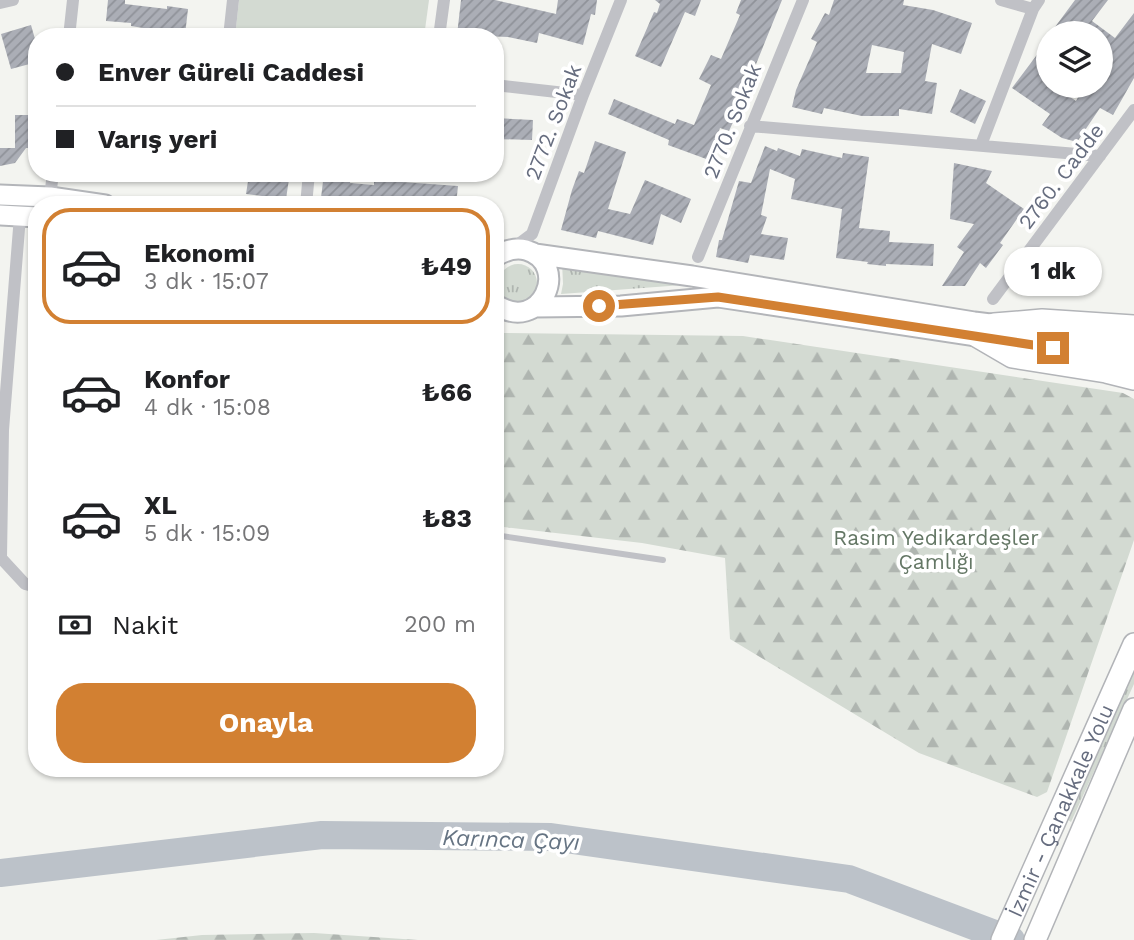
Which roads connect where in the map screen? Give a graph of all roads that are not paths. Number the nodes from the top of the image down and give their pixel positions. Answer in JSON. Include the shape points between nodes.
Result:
{"nodes":[{"id":1,"x":13,"y":0,"type":"edge"},
{"id":2,"x":73,"y":0,"type":"edge"},
{"id":3,"x":233,"y":0,"type":"edge"},
{"id":4,"x":444,"y":0,"type":"edge"},
{"id":5,"x":621,"y":0,"type":"edge"},
{"id":6,"x":803,"y":0,"type":"edge"},
{"id":7,"x":1001,"y":0,"type":"edge"},
{"id":8,"x":0,"y":3,"type":"edge"},
{"id":9,"x":1036,"y":4,"type":"edge"},
{"id":10,"x":71,"y":28,"type":"edge"},
{"id":11,"x":230,"y":28,"type":"edge"},
{"id":12,"x":440,"y":28,"type":"edge"},
{"id":13,"x":504,"y":86,"type":"edge"},
{"id":14,"x":583,"y":95,"type":"junction"},
{"id":15,"x":1134,"y":110,"type":"edge"},
{"id":16,"x":750,"y":126,"type":"junction"},
{"id":17,"x":981,"y":145,"type":"junction"},
{"id":18,"x":1100,"y":156,"type":"junction"},
{"id":19,"x":0,"y":195,"type":"edge"},
{"id":20,"x":28,"y":196,"type":"edge"},
{"id":21,"x":0,"y":215,"type":"edge"},
{"id":22,"x":28,"y":217,"type":"edge"},
{"id":23,"x":532,"y":234,"type":"junction"},
{"id":24,"x":504,"y":249,"type":"edge"},
{"id":25,"x":504,"y":251,"type":"edge"},
{"id":26,"x":535,"y":254,"type":"junction"},
{"id":27,"x":698,"y":257,"type":"dead end"},
{"id":28,"x":993,"y":299,"type":"dead end"},
{"id":29,"x":535,"y":307,"type":"junction"},
{"id":30,"x":504,"y":312,"type":"edge"},
{"id":31,"x":1134,"y":326,"type":"edge"},
{"id":32,"x":985,"y":330,"type":"junction"},
{"id":33,"x":1134,"y":341,"type":"edge"},
{"id":34,"x":1134,"y":360,"type":"edge"},
{"id":35,"x":1134,"y":379,"type":"edge"},
{"id":36,"x":2,"y":431,"type":"edge"},
{"id":37,"x":504,"y":536,"type":"edge"},
{"id":38,"x":663,"y":560,"type":"dead end"},
{"id":39,"x":28,"y":585,"type":"edge"},
{"id":40,"x":1134,"y":644,"type":"edge"},
{"id":41,"x":1134,"y":709,"type":"edge"},
{"id":42,"x":1002,"y":940,"type":"edge"},
{"id":43,"x":1035,"y":940,"type":"edge"}],
"edges":[{"from":1,"to":8,"type":"street"},
{"from":2,"to":10,"type":"street"},
{"from":3,"to":11,"type":"street"},
{"from":4,"to":12,"type":"street"},
{"from":5,"to":14,"type":"street","name":"2772. Sokak"},
{"from":6,"to":16,"type":"street","name":"2770. Sokak"},
{"from":7,"to":9,"type":"street"},
{"from":9,"to":17,"type":"street"},
{"from":13,"to":14,"type":"street"},
{"from":14,"to":23,"type":"street","name":"2772. Sokak"},
{"from":15,"to":18,"type":"street","name":"2760. Cadde"},
{"from":16,"to":17,"type":"street"},
{"from":16,"to":27,"type":"street","name":"2770. Sokak"},
{"from":17,"to":18,"type":"street"},
{"from":18,"to":28,"type":"street","name":"2760. Cadde"},
{"from":19,"to":20,"type":"main road"},
{"from":21,"to":22,"type":"main road"},
{"from":22,"to":36,"type":"street"},
{"from":23,"to":24,"type":"street"},
{"from":23,"to":26,"type":"street"},
{"from":25,"to":26,"type":"main road"},
{"from":26,"to":29,"type":"main road","via":[[549,281]]},
{"from":26,"to":32,"type":"main road","via":[[692,275]]},
{"from":29,"to":30,"type":"main road"},
{"from":29,"to":32,"type":"main road","via":[[621,306],[718,297]]},
{"from":31,"to":32,"type":"highway","via":[[1042,320]]},
{"from":32,"to":33,"type":"main road"},
{"from":32,"to":34,"type":"main road"},
{"from":32,"to":35,"type":"highway","via":[[1012,357]]},
{"from":36,"to":39,"type":"street","via":[[1,558]]},
{"from":37,"to":38,"type":"lane"},
{"from":40,"to":42,"type":"highway","name":"İzmir - Çanakkale Yolu"},
{"from":41,"to":43,"type":"highway","name":"İzmir - Çanakkale Yolu"}]}
